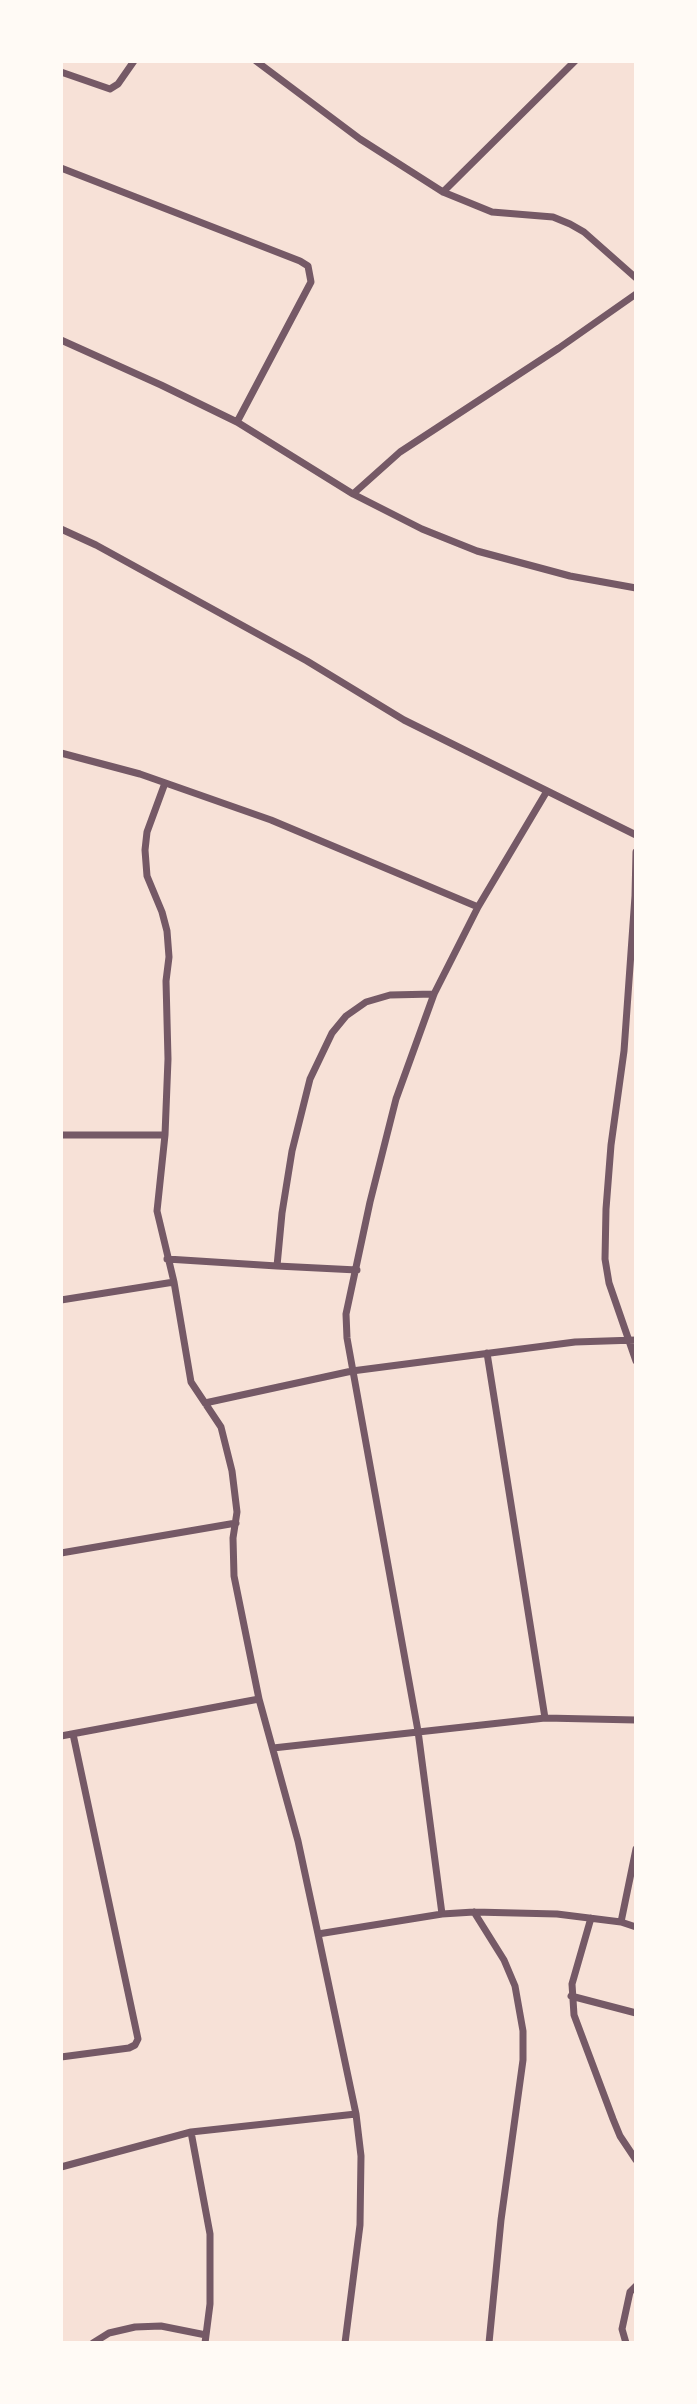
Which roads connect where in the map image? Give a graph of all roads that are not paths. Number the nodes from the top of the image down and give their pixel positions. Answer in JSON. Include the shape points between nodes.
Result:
{"nodes":[{"id":1,"x":134,"y":61,"type":"edge"},
{"id":2,"x":256,"y":61,"type":"edge"},
{"id":3,"x":575,"y":61,"type":"edge"},
{"id":4,"x":61,"y":72,"type":"edge"},
{"id":5,"x":61,"y":168,"type":"edge"},
{"id":6,"x":443,"y":192,"type":"junction"},
{"id":7,"x":636,"y":278,"type":"edge"},
{"id":8,"x":636,"y":294,"type":"edge"},
{"id":9,"x":61,"y":340,"type":"edge"},
{"id":10,"x":237,"y":422,"type":"junction"},
{"id":11,"x":353,"y":494,"type":"junction"},
{"id":12,"x":61,"y":529,"type":"edge"},
{"id":13,"x":636,"y":588,"type":"edge"},
{"id":14,"x":61,"y":753,"type":"edge"},
{"id":15,"x":165,"y":783,"type":"junction"},
{"id":16,"x":547,"y":791,"type":"junction"},
{"id":17,"x":636,"y":835,"type":"edge"},
{"id":18,"x":636,"y":852,"type":"edge"},
{"id":19,"x":478,"y":907,"type":"junction"},
{"id":20,"x":434,"y":994,"type":"junction"},
{"id":21,"x":632,"y":997,"type":"edge"},
{"id":22,"x":61,"y":1135,"type":"edge"},
{"id":23,"x":165,"y":1135,"type":"junction"},
{"id":24,"x":167,"y":1259,"type":"junction"},
{"id":25,"x":277,"y":1266,"type":"junction"},
{"id":26,"x":356,"y":1270,"type":"junction"},
{"id":27,"x":174,"y":1282,"type":"junction"},
{"id":28,"x":61,"y":1300,"type":"edge"},
{"id":29,"x":633,"y":1339,"type":"edge"},
{"id":30,"x":487,"y":1353,"type":"junction"},
{"id":31,"x":636,"y":1361,"type":"edge"},
{"id":32,"x":352,"y":1371,"type":"junction"},
{"id":33,"x":205,"y":1403,"type":"junction"},
{"id":34,"x":236,"y":1523,"type":"junction"},
{"id":35,"x":61,"y":1553,"type":"edge"},
{"id":36,"x":259,"y":1699,"type":"junction"},
{"id":37,"x":545,"y":1718,"type":"junction"},
{"id":38,"x":636,"y":1720,"type":"edge"},
{"id":39,"x":418,"y":1731,"type":"junction"},
{"id":40,"x":73,"y":1734,"type":"junction"},
{"id":41,"x":61,"y":1735,"type":"edge"},
{"id":42,"x":273,"y":1748,"type":"junction"},
{"id":43,"x":636,"y":1849,"type":"edge"},
{"id":44,"x":474,"y":1912,"type":"junction"},
{"id":45,"x":442,"y":1914,"type":"junction"},
{"id":46,"x":591,"y":1918,"type":"junction"},
{"id":47,"x":621,"y":1922,"type":"junction"},
{"id":48,"x":636,"y":1927,"type":"edge"},
{"id":49,"x":318,"y":1934,"type":"junction"},
{"id":50,"x":571,"y":1996,"type":"junction"},
{"id":51,"x":636,"y":2012,"type":"edge"},
{"id":52,"x":61,"y":2057,"type":"edge"},
{"id":53,"x":356,"y":2114,"type":"junction"},
{"id":54,"x":191,"y":2132,"type":"junction"},
{"id":55,"x":636,"y":2160,"type":"edge"},
{"id":56,"x":61,"y":2167,"type":"edge"},
{"id":57,"x":636,"y":2286,"type":"edge"},
{"id":58,"x":205,"y":2339,"type":"edge"},
{"id":59,"x":93,"y":2343,"type":"edge"},
{"id":60,"x":345,"y":2343,"type":"edge"},
{"id":61,"x":489,"y":2343,"type":"edge"},
{"id":62,"x":626,"y":2343,"type":"edge"}],
"edges":[{"from":1,"to":4,"type":"street","via":[[110,89]]},
{"from":2,"to":6,"type":"street","via":[[360,139]]},
{"from":3,"to":6,"type":"street"},
{"from":5,"to":10,"type":"street","via":[[308,266],[311,282]]},
{"from":6,"to":7,"type":"street","via":[[492,212],[570,224]]},
{"from":8,"to":11,"type":"street","via":[[400,452]]},
{"from":9,"to":10,"type":"street"},
{"from":10,"to":11,"type":"street"},
{"from":11,"to":13,"type":"street","via":[[477,551]]},
{"from":12,"to":16,"type":"street","via":[[307,661],[404,720]]},
{"from":14,"to":15,"type":"street"},
{"from":15,"to":19,"type":"street","via":[[271,820]]},
{"from":15,"to":23,"type":"street","via":[[145,850],[150,888],[167,931],[169,957]]},
{"from":16,"to":17,"type":"street"},
{"from":16,"to":19,"type":"street"},
{"from":18,"to":21,"type":"street"},
{"from":19,"to":20,"type":"street"},
{"from":20,"to":25,"type":"street","via":[[390,995],[366,1002],[332,1033],[310,1079],[292,1151]]},
{"from":20,"to":26,"type":"street","via":[[396,1099]]},
{"from":21,"to":29,"type":"street","via":[[609,1171],[605,1259]]},
{"from":22,"to":23,"type":"street"},
{"from":23,"to":24,"type":"street","via":[[157,1202]]},
{"from":24,"to":25,"type":"street"},
{"from":24,"to":27,"type":"street"},
{"from":25,"to":26,"type":"street"},
{"from":26,"to":32,"type":"street","via":[[346,1327]]},
{"from":27,"to":28,"type":"street"},
{"from":27,"to":33,"type":"street","via":[[187,1368]]},
{"from":29,"to":30,"type":"street"},
{"from":29,"to":31,"type":"street"},
{"from":30,"to":32,"type":"street"},
{"from":30,"to":37,"type":"street"},
{"from":32,"to":33,"type":"street"},
{"from":32,"to":39,"type":"street"},
{"from":33,"to":34,"type":"street","via":[[225,1436]]},
{"from":34,"to":35,"type":"street"},
{"from":34,"to":36,"type":"street","via":[[234,1576]]},
{"from":36,"to":40,"type":"street"},
{"from":36,"to":42,"type":"street"},
{"from":37,"to":38,"type":"street"},
{"from":37,"to":39,"type":"street"},
{"from":39,"to":42,"type":"street"},
{"from":39,"to":45,"type":"street"},
{"from":40,"to":41,"type":"street"},
{"from":40,"to":52,"type":"street","via":[[138,2039],[129,2048]]},
{"from":42,"to":49,"type":"street"},
{"from":43,"to":47,"type":"street"},
{"from":44,"to":45,"type":"street"},
{"from":44,"to":46,"type":"street"},
{"from":44,"to":61,"type":"street","via":[[515,1986],[523,2031]]},
{"from":45,"to":49,"type":"street"},
{"from":46,"to":47,"type":"street"},
{"from":46,"to":50,"type":"street"},
{"from":47,"to":48,"type":"street"},
{"from":49,"to":53,"type":"street"},
{"from":50,"to":51,"type":"street"},
{"from":50,"to":55,"type":"street","via":[[612,2119]]},
{"from":53,"to":54,"type":"street"},
{"from":53,"to":60,"type":"street","via":[[362,2186]]},
{"from":54,"to":56,"type":"street"},
{"from":54,"to":58,"type":"street","via":[[210,2234]]},
{"from":57,"to":62,"type":"street","via":[[630,2292],[622,2329]]},
{"from":58,"to":59,"type":"street","via":[[161,2326],[109,2333]]}]}
